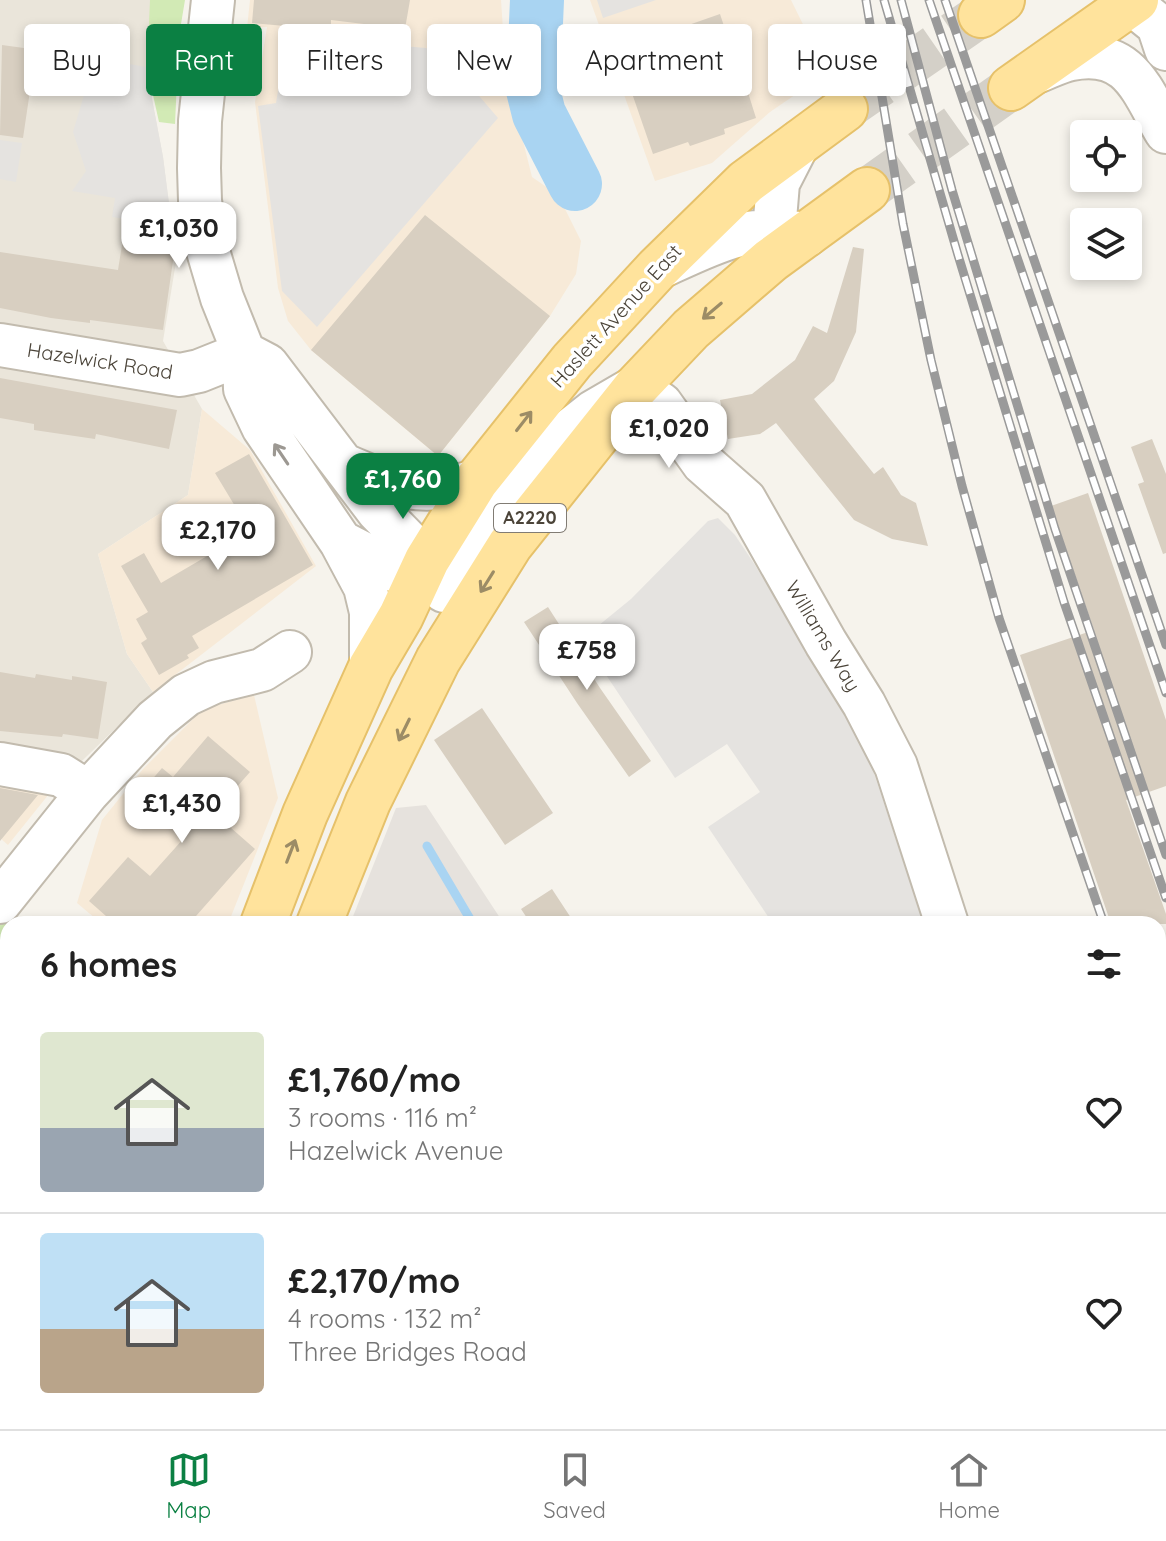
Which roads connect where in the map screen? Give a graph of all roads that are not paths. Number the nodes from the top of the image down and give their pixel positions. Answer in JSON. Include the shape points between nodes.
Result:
{"nodes":[{"id":1,"x":213,"y":0,"type":"edge"},
{"id":2,"x":1145,"y":11,"type":"edge"},
{"id":3,"x":1123,"y":64,"type":"junction"},
{"id":4,"x":1020,"y":81,"type":"joint"},
{"id":5,"x":845,"y":109,"type":"tunnel mouth"},
{"id":6,"x":1166,"y":132,"type":"edge"},
{"id":7,"x":799,"y":142,"type":"junction"},
{"id":8,"x":867,"y":190,"type":"tunnel mouth"},
{"id":9,"x":784,"y":242,"type":"junction"},
{"id":10,"x":657,"y":269,"type":"junction"},
{"id":11,"x":0,"y":345,"type":"edge"},
{"id":12,"x":244,"y":353,"type":"junction"},
{"id":13,"x":636,"y":387,"type":"junction"},
{"id":14,"x":339,"y":462,"type":"junction"},
{"id":15,"x":476,"y":481,"type":"junction"},
{"id":16,"x":341,"y":542,"type":"junction"},
{"id":17,"x":428,"y":574,"type":"junction"},
{"id":18,"x":290,"y":652,"type":"dead end"},
{"id":19,"x":438,"y":660,"type":"junction"},
{"id":20,"x":371,"y":667,"type":"junction"},
{"id":21,"x":0,"y":764,"type":"edge"},
{"id":22,"x":88,"y":792,"type":"junction"},
{"id":23,"x":0,"y":902,"type":"edge"},
{"id":24,"x":266,"y":916,"type":"edge"},
{"id":25,"x":322,"y":916,"type":"edge"},
{"id":26,"x":944,"y":916,"type":"edge"}],
"edges":[{"from":1,"to":12,"type":"street","via":[[200,121],[200,201],[208,251]]},
{"from":2,"to":3,"type":"street","via":[[1125,39]]},
{"from":2,"to":4,"type":"main road"},
{"from":3,"to":4,"type":"street","via":[[1072,59]]},
{"from":3,"to":6,"type":"street"},
{"from":5,"to":7,"type":"main road","name":"Haslett Avenue East","number":"A2220"},
{"from":7,"to":9,"type":"street","via":[[778,183]]},
{"from":7,"to":10,"type":"main road","name":"Haslett Avenue East","number":"A2220","via":[[746,182]]},
{"from":8,"to":9,"type":"main road","name":"Haslett Avenue East","number":"A2220"},
{"from":9,"to":10,"type":"street","via":[[746,232]]},
{"from":9,"to":13,"type":"main road","name":"Haslett Avenue East","number":"A2220","one_way":true},
{"from":15,"to":10,"type":"main road","name":"Haslett Avenue East","number":"A2220","one_way":true,"via":[[572,361]]},
{"from":11,"to":12,"type":"street","name":"Hazelwick Road","via":[[180,375]]},
{"from":12,"to":14,"type":"street","via":[[267,365]]},
{"from":16,"to":12,"type":"street","one_way":true,"via":[[263,427],[245,389]]},
{"from":13,"to":17,"type":"street","name":"Haslett Avenue East","via":[[569,431],[460,565]]},
{"from":13,"to":19,"type":"main road","name":"Haslett Avenue East","number":"A2220","one_way":true,"via":[[510,545]]},
{"from":13,"to":26,"type":"street","name":"Williams Way","via":[[661,404],[703,463],[745,500],[864,704],[896,766]]},
{"from":14,"to":15,"type":"street","via":[[411,489]]},
{"from":14,"to":17,"type":"street"},
{"from":15,"to":17,"type":"main road","name":"Haslett Avenue East","number":"A2220"},
{"from":16,"to":17,"type":"street"},
{"from":16,"to":20,"type":"street","via":[[365,587],[371,612]]},
{"from":17,"to":19,"type":"street","name":"Haslett Avenue East","via":[[448,627]]},
{"from":17,"to":20,"type":"main road","name":"Haslett Avenue East","number":"A2220"},
{"from":18,"to":22,"type":"street","via":[[262,670],[186,695],[155,720]]},
{"from":19,"to":25,"type":"main road","name":"Haslett Avenue East","number":"A2220","one_way":true,"via":[[368,802]]},
{"from":24,"to":20,"type":"main road","name":"Haslett Avenue East","number":"A2220","one_way":true},
{"from":21,"to":22,"type":"street","via":[[61,775]]},
{"from":22,"to":23,"type":"street"}]}
